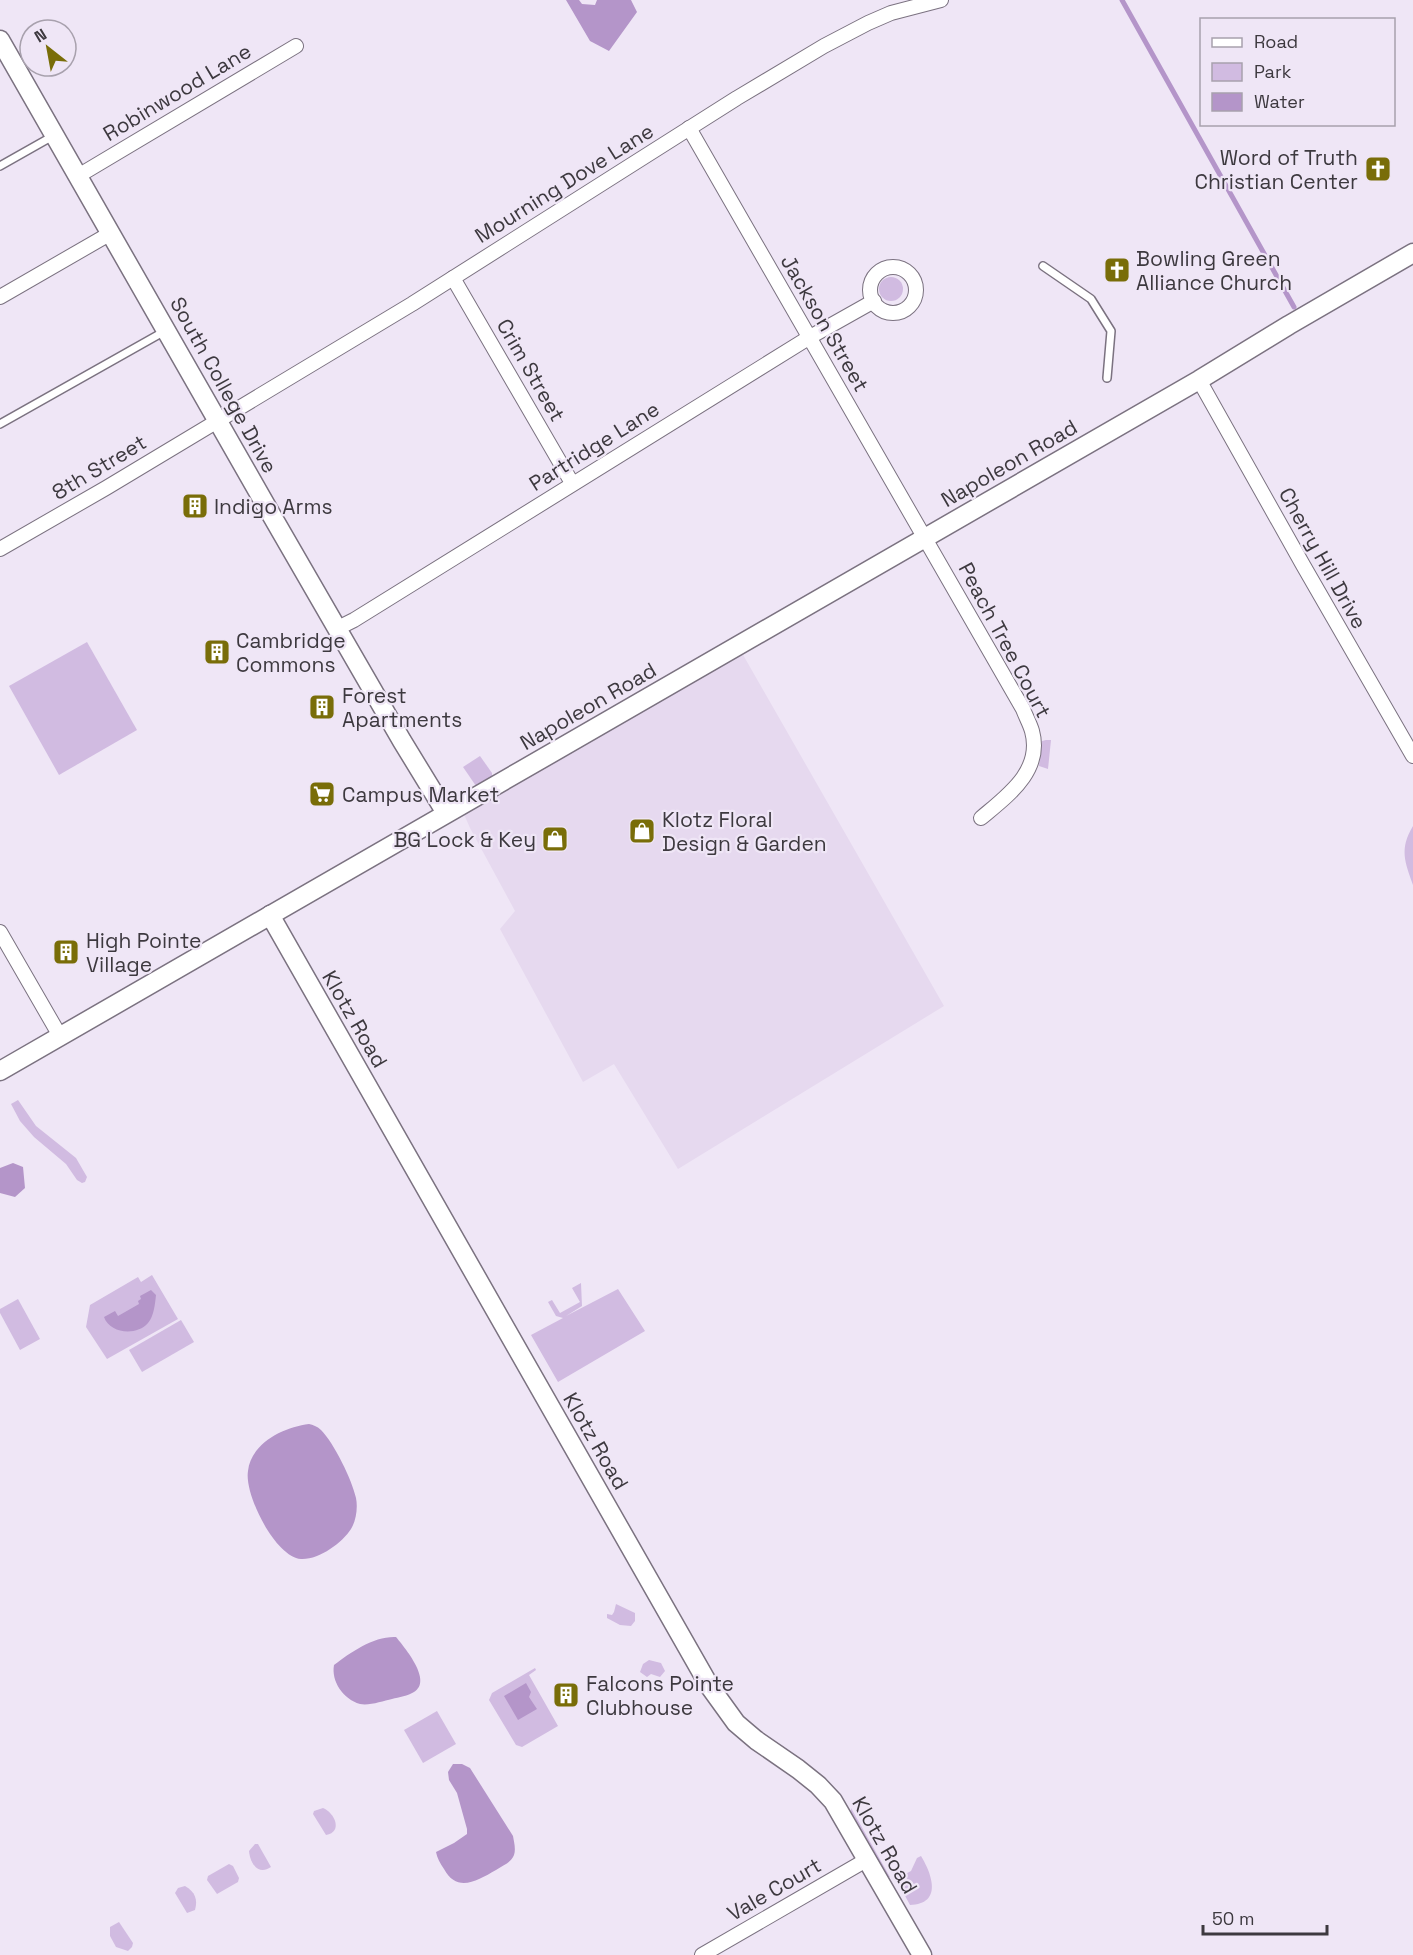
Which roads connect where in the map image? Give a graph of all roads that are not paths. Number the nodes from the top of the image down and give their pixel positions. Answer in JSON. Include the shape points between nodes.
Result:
{"nodes":[{"id":1,"x":941,"y":0,"type":"edge"},
{"id":2,"x":1,"y":43,"type":"edge"},
{"id":3,"x":296,"y":46,"type":"dead end"},
{"id":4,"x":689,"y":128,"type":"junction"},
{"id":5,"x":55,"y":134,"type":"junction"},
{"id":6,"x":0,"y":166,"type":"edge"},
{"id":7,"x":78,"y":176,"type":"junction"},
{"id":8,"x":111,"y":233,"type":"junction"},
{"id":9,"x":1413,"y":253,"type":"edge"},
{"id":10,"x":1043,"y":266,"type":"dead end"},
{"id":11,"x":453,"y":278,"type":"junction"},
{"id":12,"x":0,"y":297,"type":"edge"},
{"id":13,"x":874,"y":301,"type":"dead end"},
{"id":14,"x":167,"y":329,"type":"junction"},
{"id":15,"x":810,"y":337,"type":"junction"},
{"id":16,"x":1107,"y":378,"type":"dead end"},
{"id":17,"x":1199,"y":380,"type":"junction"},
{"id":18,"x":218,"y":421,"type":"junction"},
{"id":19,"x":0,"y":424,"type":"edge"},
{"id":20,"x":572,"y":483,"type":"junction"},
{"id":21,"x":925,"y":538,"type":"junction"},
{"id":22,"x":0,"y":549,"type":"edge"},
{"id":23,"x":338,"y":628,"type":"junction"},
{"id":24,"x":1413,"y":756,"type":"edge"},
{"id":25,"x":446,"y":813,"type":"junction"},
{"id":26,"x":981,"y":818,"type":"dead end"},
{"id":27,"x":270,"y":915,"type":"junction"},
{"id":28,"x":0,"y":932,"type":"edge"},
{"id":29,"x":60,"y":1036,"type":"junction"},
{"id":30,"x":0,"y":1071,"type":"edge"},
{"id":31,"x":868,"y":1859,"type":"junction"},
{"id":32,"x":702,"y":1955,"type":"edge"},
{"id":33,"x":922,"y":1955,"type":"edge"}],
"edges":[{"from":1,"to":4,"type":"street","name":"Mourning Dove Lane","via":[[868,23]]},
{"from":2,"to":5,"type":"street","name":"South College Drive"},
{"from":3,"to":7,"type":"street","name":"Robinwood Lane"},
{"from":4,"to":11,"type":"street","name":"Mourning Dove Lane"},
{"from":4,"to":15,"type":"street","name":"Jackson Street"},
{"from":5,"to":6,"type":"lane"},
{"from":5,"to":7,"type":"street","name":"South College Drive"},
{"from":7,"to":8,"type":"street","name":"South College Drive"},
{"from":8,"to":12,"type":"street"},
{"from":8,"to":14,"type":"street","name":"South College Drive"},
{"from":9,"to":17,"type":"street","name":"Napoleon Road"},
{"from":10,"to":16,"type":"lane","via":[[1091,298],[1111,332]]},
{"from":11,"to":18,"type":"street","name":"Mourning Dove Lane"},
{"from":11,"to":20,"type":"street","name":"Crim Street"},
{"from":13,"to":15,"type":"street","name":"Partridge Lane"},
{"from":14,"to":18,"type":"street","name":"South College Drive"},
{"from":14,"to":19,"type":"lane"},
{"from":15,"to":20,"type":"street","name":"Partridge Lane"},
{"from":15,"to":21,"type":"street","name":"Jackson Street"},
{"from":17,"to":21,"type":"street","name":"Napoleon Road"},
{"from":17,"to":24,"type":"street","name":"Cherry Hill Drive"},
{"from":18,"to":22,"type":"street","name":"8th Street"},
{"from":18,"to":23,"type":"street","name":"South College Drive"},
{"from":20,"to":23,"type":"street","name":"Partridge Lane"},
{"from":21,"to":25,"type":"street","name":"Napoleon Road"},
{"from":21,"to":26,"type":"street","name":"Peach Tree Court","via":[[1023,709],[1032,732],[1034,746],[1027,774]]},
{"from":23,"to":25,"type":"street","name":"South College Drive"},
{"from":25,"to":27,"type":"street","name":"Napoleon Road"},
{"from":27,"to":29,"type":"street","name":"Napoleon Road"},
{"from":27,"to":31,"type":"street","name":"Klotz Road","via":[[710,1687],[736,1723],[818,1785],[833,1801]]},
{"from":28,"to":29,"type":"street"},
{"from":29,"to":30,"type":"street","name":"Napoleon Road"},
{"from":31,"to":32,"type":"street","name":"Vale Court"},
{"from":31,"to":33,"type":"street","name":"Klotz Road"}]}
